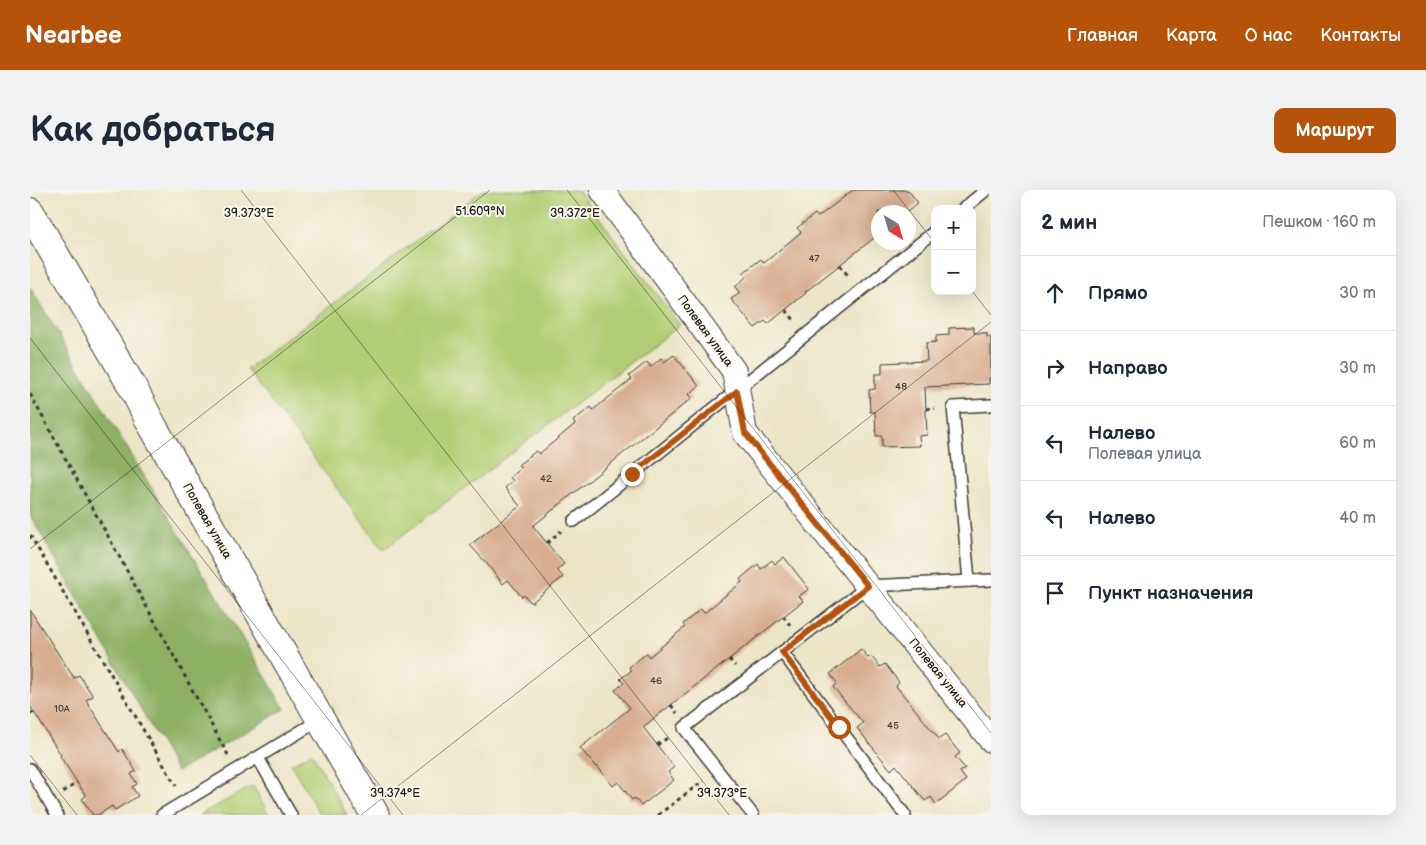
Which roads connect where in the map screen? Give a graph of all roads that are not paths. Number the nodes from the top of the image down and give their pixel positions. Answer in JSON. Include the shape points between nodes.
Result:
{"nodes":[{"id":1,"x":602,"y":190,"type":"edge"},
{"id":2,"x":986,"y":190,"type":"edge"},
{"id":3,"x":968,"y":205,"type":"edge"},
{"id":4,"x":33,"y":224,"type":"edge"},
{"id":5,"x":931,"y":234,"type":"edge"},
{"id":6,"x":737,"y":391,"type":"junction"},
{"id":7,"x":991,"y":405,"type":"edge"},
{"id":8,"x":574,"y":520,"type":"dead end"},
{"id":9,"x":991,"y":580,"type":"edge"},
{"id":10,"x":968,"y":581,"type":"junction"},
{"id":11,"x":868,"y":586,"type":"junction"},
{"id":12,"x":782,"y":652,"type":"junction"},
{"id":13,"x":321,"y":720,"type":"junction"},
{"id":14,"x":991,"y":740,"type":"edge"},
{"id":15,"x":258,"y":758,"type":"junction"},
{"id":16,"x":30,"y":769,"type":"edge"},
{"id":17,"x":57,"y":815,"type":"edge"},
{"id":18,"x":162,"y":815,"type":"edge"},
{"id":19,"x":291,"y":815,"type":"edge"},
{"id":20,"x":375,"y":815,"type":"edge"},
{"id":21,"x":752,"y":815,"type":"edge"},
{"id":22,"x":905,"y":815,"type":"edge"}],
"edges":[{"from":1,"to":6,"type":"street","name":"Полевая улица","via":[[734,371]]},
{"from":2,"to":3,"type":"lane"},
{"from":4,"to":13,"type":"main road","name":"Полевая улица","via":[[117,361]]},
{"from":5,"to":6,"type":"lane"},
{"from":6,"to":8,"type":"lane"},
{"from":6,"to":11,"type":"street","name":"Полевая улица","via":[[745,433]]},
{"from":7,"to":10,"type":"lane","via":[[953,407]]},
{"from":9,"to":10,"type":"lane"},
{"from":10,"to":11,"type":"lane"},
{"from":11,"to":12,"type":"lane"},
{"from":11,"to":14,"type":"street","name":"Полевая улица"},
{"from":12,"to":21,"type":"lane","via":[[684,728]]},
{"from":12,"to":22,"type":"lane"},
{"from":13,"to":15,"type":"lane"},
{"from":13,"to":20,"type":"main road","name":"Полевая улица"},
{"from":15,"to":18,"type":"lane"},
{"from":15,"to":19,"type":"lane"},
{"from":16,"to":17,"type":"lane"}]}
